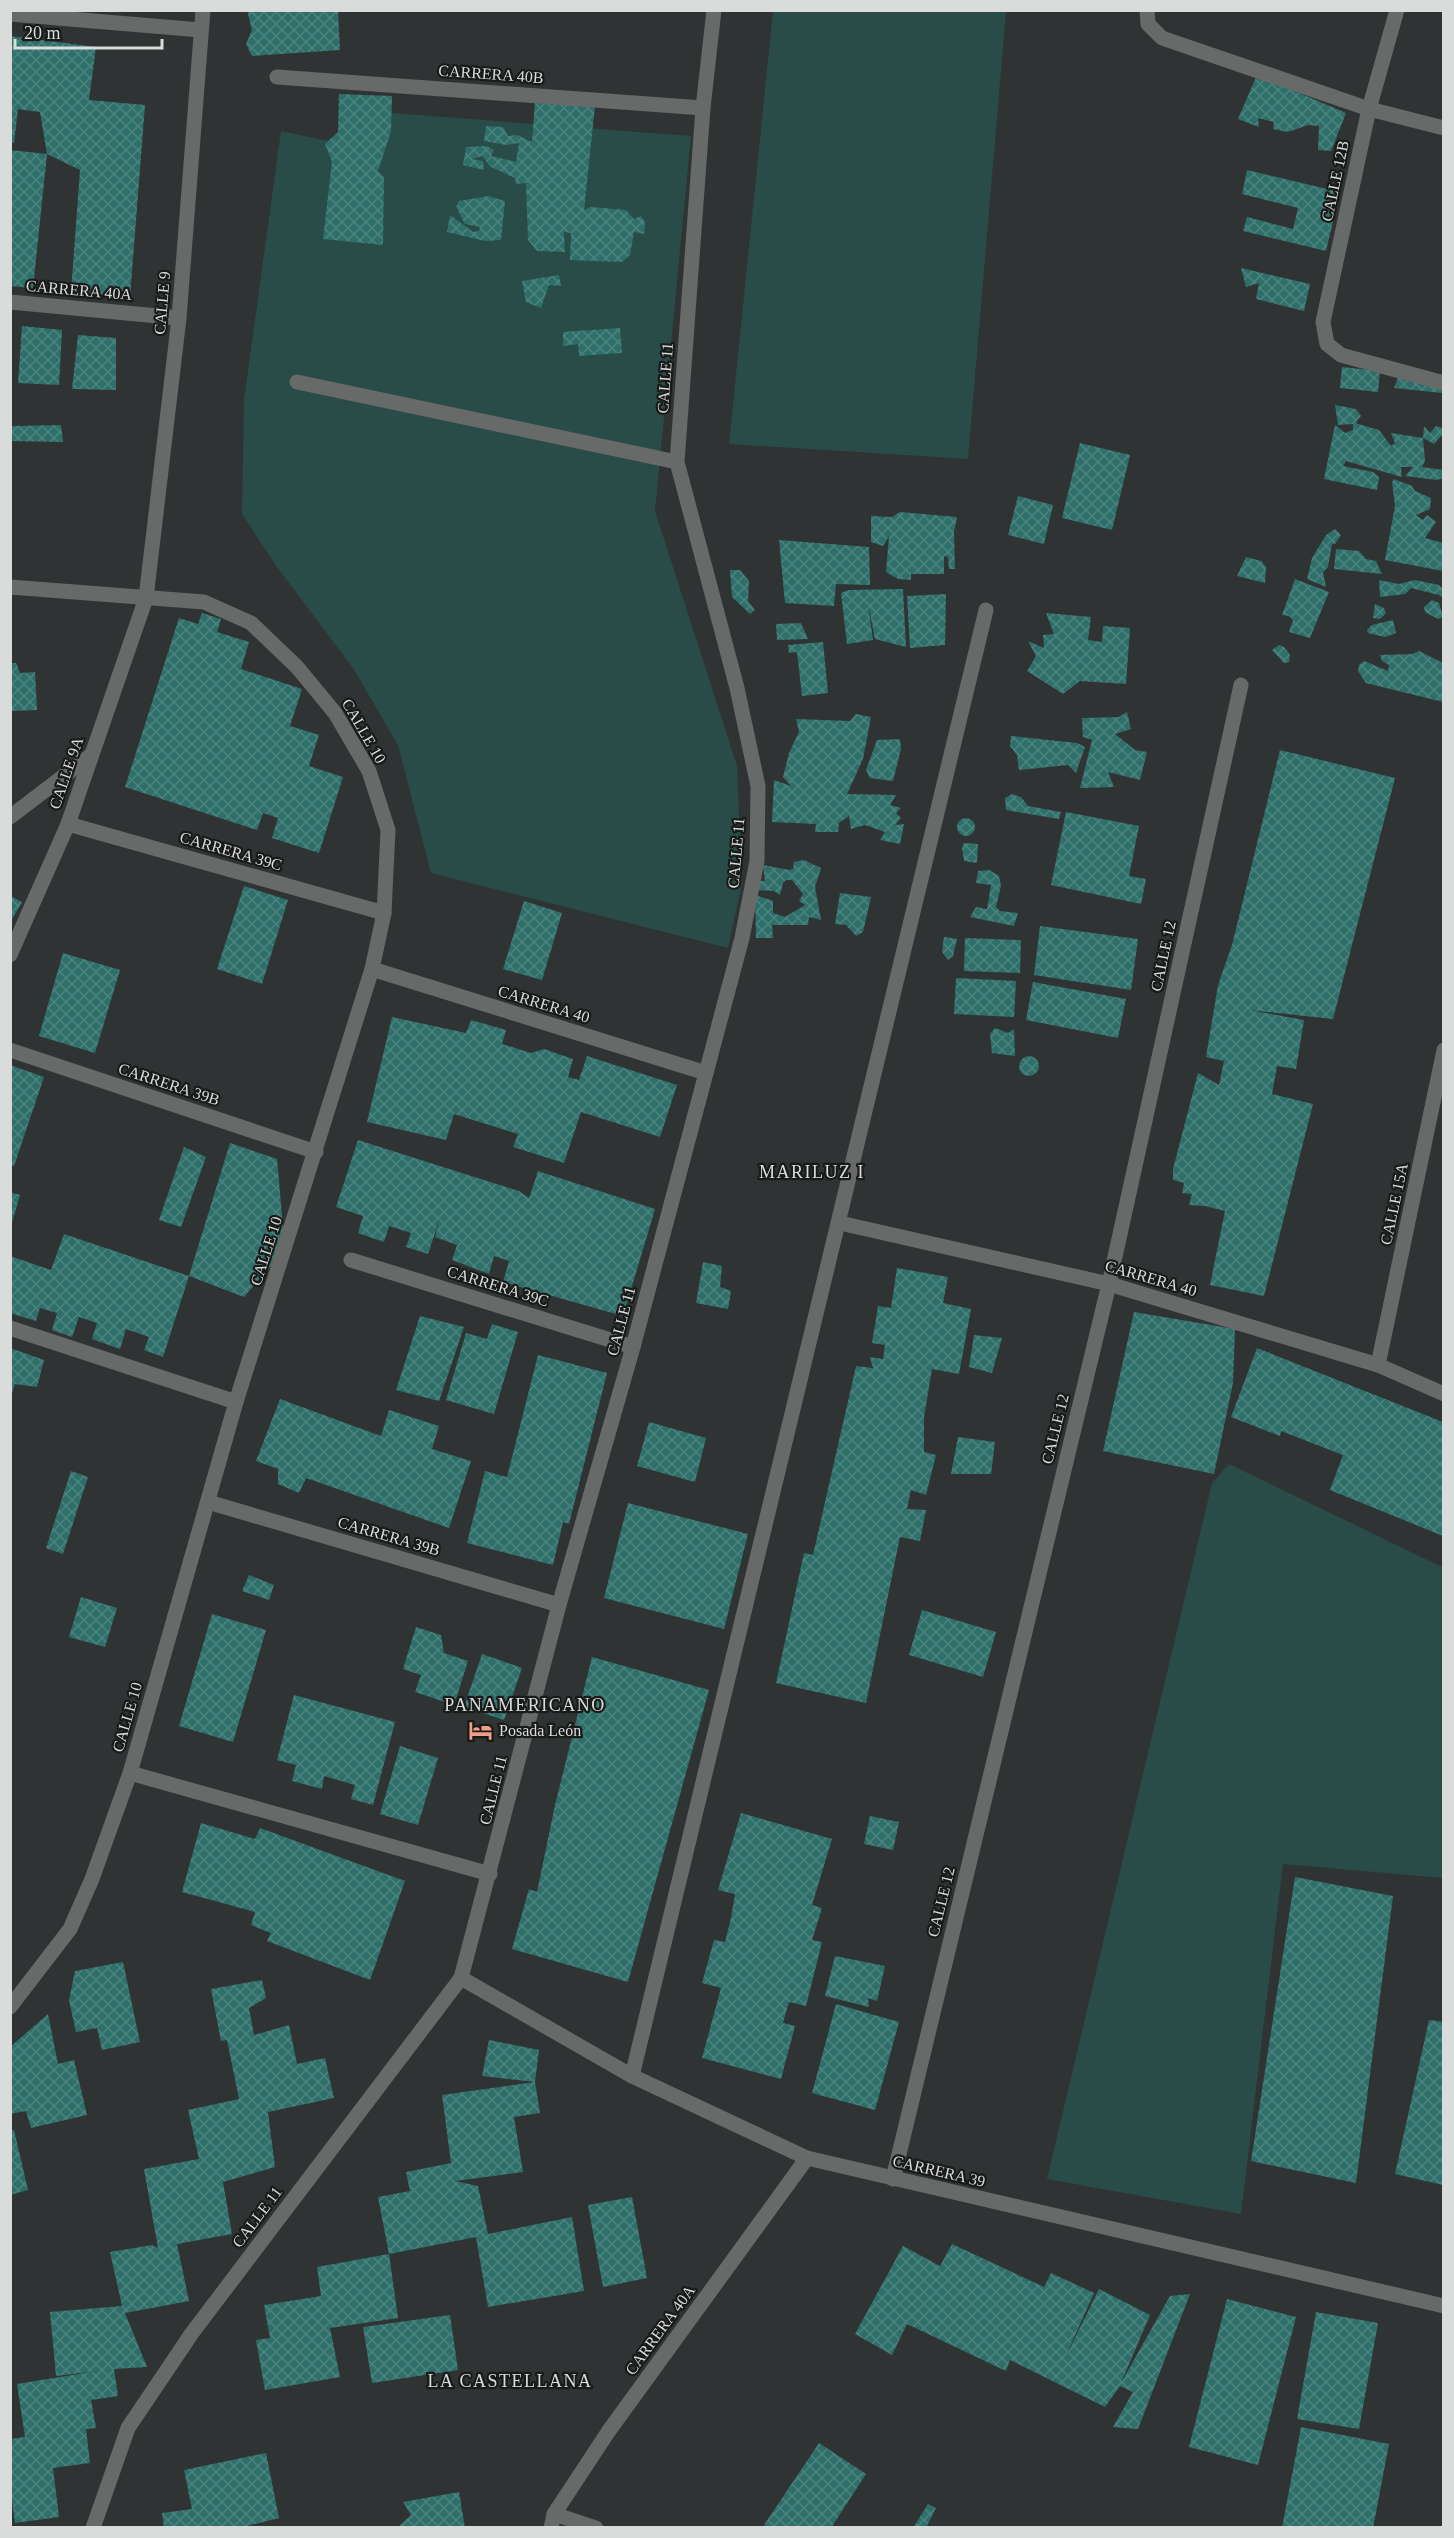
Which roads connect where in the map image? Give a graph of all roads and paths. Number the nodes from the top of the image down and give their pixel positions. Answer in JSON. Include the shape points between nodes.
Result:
{"nodes":[{"id":1,"x":203,"y":10,"type":"edge"},
{"id":2,"x":714,"y":10,"type":"edge"},
{"id":3,"x":1147,"y":10,"type":"edge"},
{"id":4,"x":1397,"y":10,"type":"edge"},
{"id":5,"x":10,"y":14,"type":"edge"},
{"id":6,"x":201,"y":30,"type":"junction"},
{"id":7,"x":277,"y":77,"type":"dead end"},
{"id":8,"x":703,"y":108,"type":"junction"},
{"id":9,"x":1369,"y":109,"type":"junction"},
{"id":10,"x":1443,"y":128,"type":"edge"},
{"id":11,"x":10,"y":302,"type":"edge"},
{"id":12,"x":179,"y":318,"type":"junction"},
{"id":13,"x":297,"y":382,"type":"dead end"},
{"id":14,"x":1443,"y":383,"type":"edge"},
{"id":15,"x":677,"y":462,"type":"junction"},
{"id":16,"x":10,"y":586,"type":"edge"},
{"id":17,"x":146,"y":598,"type":"junction"},
{"id":18,"x":986,"y":610,"type":"dead end"},
{"id":19,"x":1241,"y":685,"type":"dead end"},
{"id":20,"x":90,"y":756,"type":"junction"},
{"id":21,"x":10,"y":817,"type":"edge"},
{"id":22,"x":68,"y":824,"type":"junction"},
{"id":23,"x":384,"y":913,"type":"junction"},
{"id":24,"x":10,"y":955,"type":"edge"},
{"id":25,"x":372,"y":969,"type":"junction"},
{"id":26,"x":10,"y":1050,"type":"edge"},
{"id":27,"x":1443,"y":1050,"type":"edge"},
{"id":28,"x":706,"y":1073,"type":"junction"},
{"id":29,"x":1438,"y":1109,"type":"edge"},
{"id":30,"x":316,"y":1152,"type":"junction"},
{"id":31,"x":840,"y":1223,"type":"junction"},
{"id":32,"x":351,"y":1260,"type":"dead end"},
{"id":33,"x":1109,"y":1284,"type":"junction"},
{"id":34,"x":10,"y":1328,"type":"edge"},
{"id":35,"x":633,"y":1347,"type":"junction"},
{"id":36,"x":1378,"y":1365,"type":"junction"},
{"id":37,"x":1443,"y":1394,"type":"edge"},
{"id":38,"x":236,"y":1402,"type":"junction"},
{"id":39,"x":208,"y":1502,"type":"junction"},
{"id":40,"x":559,"y":1605,"type":"junction"},
{"id":41,"x":130,"y":1773,"type":"junction"},
{"id":42,"x":490,"y":1874,"type":"junction"},
{"id":43,"x":461,"y":1978,"type":"junction"},
{"id":44,"x":10,"y":2007,"type":"edge"},
{"id":45,"x":632,"y":2076,"type":"junction"},
{"id":46,"x":807,"y":2158,"type":"junction"},
{"id":47,"x":893,"y":2179,"type":"junction"},
{"id":48,"x":1443,"y":2306,"type":"edge"},
{"id":49,"x":552,"y":2521,"type":"edge"},
{"id":50,"x":93,"y":2528,"type":"edge"},
{"id":51,"x":596,"y":2528,"type":"edge"}],
"edges":[{"from":1,"to":6,"type":"street","name":"CALLE 9"},
{"from":2,"to":8,"type":"street","name":"CALLE 11"},
{"from":3,"to":9,"type":"street","via":[[1148,24],[1162,38]]},
{"from":4,"to":9,"type":"street","name":"CALLE 12B"},
{"from":5,"to":6,"type":"street"},
{"from":6,"to":12,"type":"street","name":"CALLE 9"},
{"from":7,"to":8,"type":"street","name":"CARRERA 40B"},
{"from":8,"to":15,"type":"street","name":"CALLE 11"},
{"from":9,"to":10,"type":"street"},
{"from":9,"to":14,"type":"street","name":"CALLE 12B","via":[[1323,322],[1327,344],[1341,356]]},
{"from":11,"to":12,"type":"street","name":"CARRERA 40A"},
{"from":12,"to":17,"type":"street","name":"CALLE 9"},
{"from":13,"to":15,"type":"street"},
{"from":15,"to":28,"type":"street","name":"CALLE 11","via":[[759,786],[757,861],[742,938]]},
{"from":16,"to":17,"type":"street","name":"CALLE 10"},
{"from":17,"to":20,"type":"street","name":"CALLE 9A"},
{"from":17,"to":23,"type":"street","name":"CALLE 10","via":[[204,602],[251,623],[335,713],[369,771],[388,830]]},
{"from":18,"to":31,"type":"street"},
{"from":19,"to":33,"type":"street","name":"CALLE 12"},
{"from":20,"to":21,"type":"street"},
{"from":20,"to":22,"type":"street","name":"CALLE 9A"},
{"from":22,"to":23,"type":"street","name":"CARRERA 39C"},
{"from":22,"to":24,"type":"street","name":"CALLE 9A"},
{"from":23,"to":25,"type":"street","name":"CALLE 10"},
{"from":25,"to":28,"type":"street","name":"CARRERA 40"},
{"from":25,"to":30,"type":"street","name":"CALLE 10"},
{"from":26,"to":30,"type":"street","name":"CARRERA 39B"},
{"from":27,"to":29,"type":"street","name":"CALLE 15A"},
{"from":28,"to":35,"type":"street","name":"CALLE 11"},
{"from":29,"to":36,"type":"street","name":"CALLE 15A"},
{"from":30,"to":38,"type":"street","name":"CALLE 10"},
{"from":31,"to":33,"type":"street","name":"CARRERA 40"},
{"from":31,"to":45,"type":"street"},
{"from":32,"to":35,"type":"street","name":"CARRERA 39C"},
{"from":33,"to":36,"type":"street","name":"CARRERA 40"},
{"from":33,"to":47,"type":"street","name":"CALLE 12"},
{"from":34,"to":38,"type":"street"},
{"from":35,"to":40,"type":"street","name":"CALLE 11"},
{"from":36,"to":37,"type":"street","name":"CARRERA 40"},
{"from":38,"to":39,"type":"street","name":"CALLE 10"},
{"from":39,"to":40,"type":"street","name":"CARRERA 39B"},
{"from":39,"to":41,"type":"street","name":"CALLE 10"},
{"from":40,"to":42,"type":"street","name":"CALLE 11"},
{"from":41,"to":42,"type":"street"},
{"from":41,"to":44,"type":"street","name":"CALLE 10","via":[[70,1929]]},
{"from":42,"to":43,"type":"street","name":"CALLE 11"},
{"from":43,"to":45,"type":"street","name":"CARRERA 39"},
{"from":43,"to":50,"type":"street","name":"CALLE 11","via":[[192,2332],[128,2428]]},
{"from":45,"to":46,"type":"street","name":"CARRERA 39"},
{"from":46,"to":47,"type":"street","name":"CARRERA 39"},
{"from":46,"to":49,"type":"street","name":"CARRERA 40A","via":[[608,2432]]},
{"from":47,"to":48,"type":"street","name":"CARRERA 39"},
{"from":49,"to":51,"type":"street"}]}
